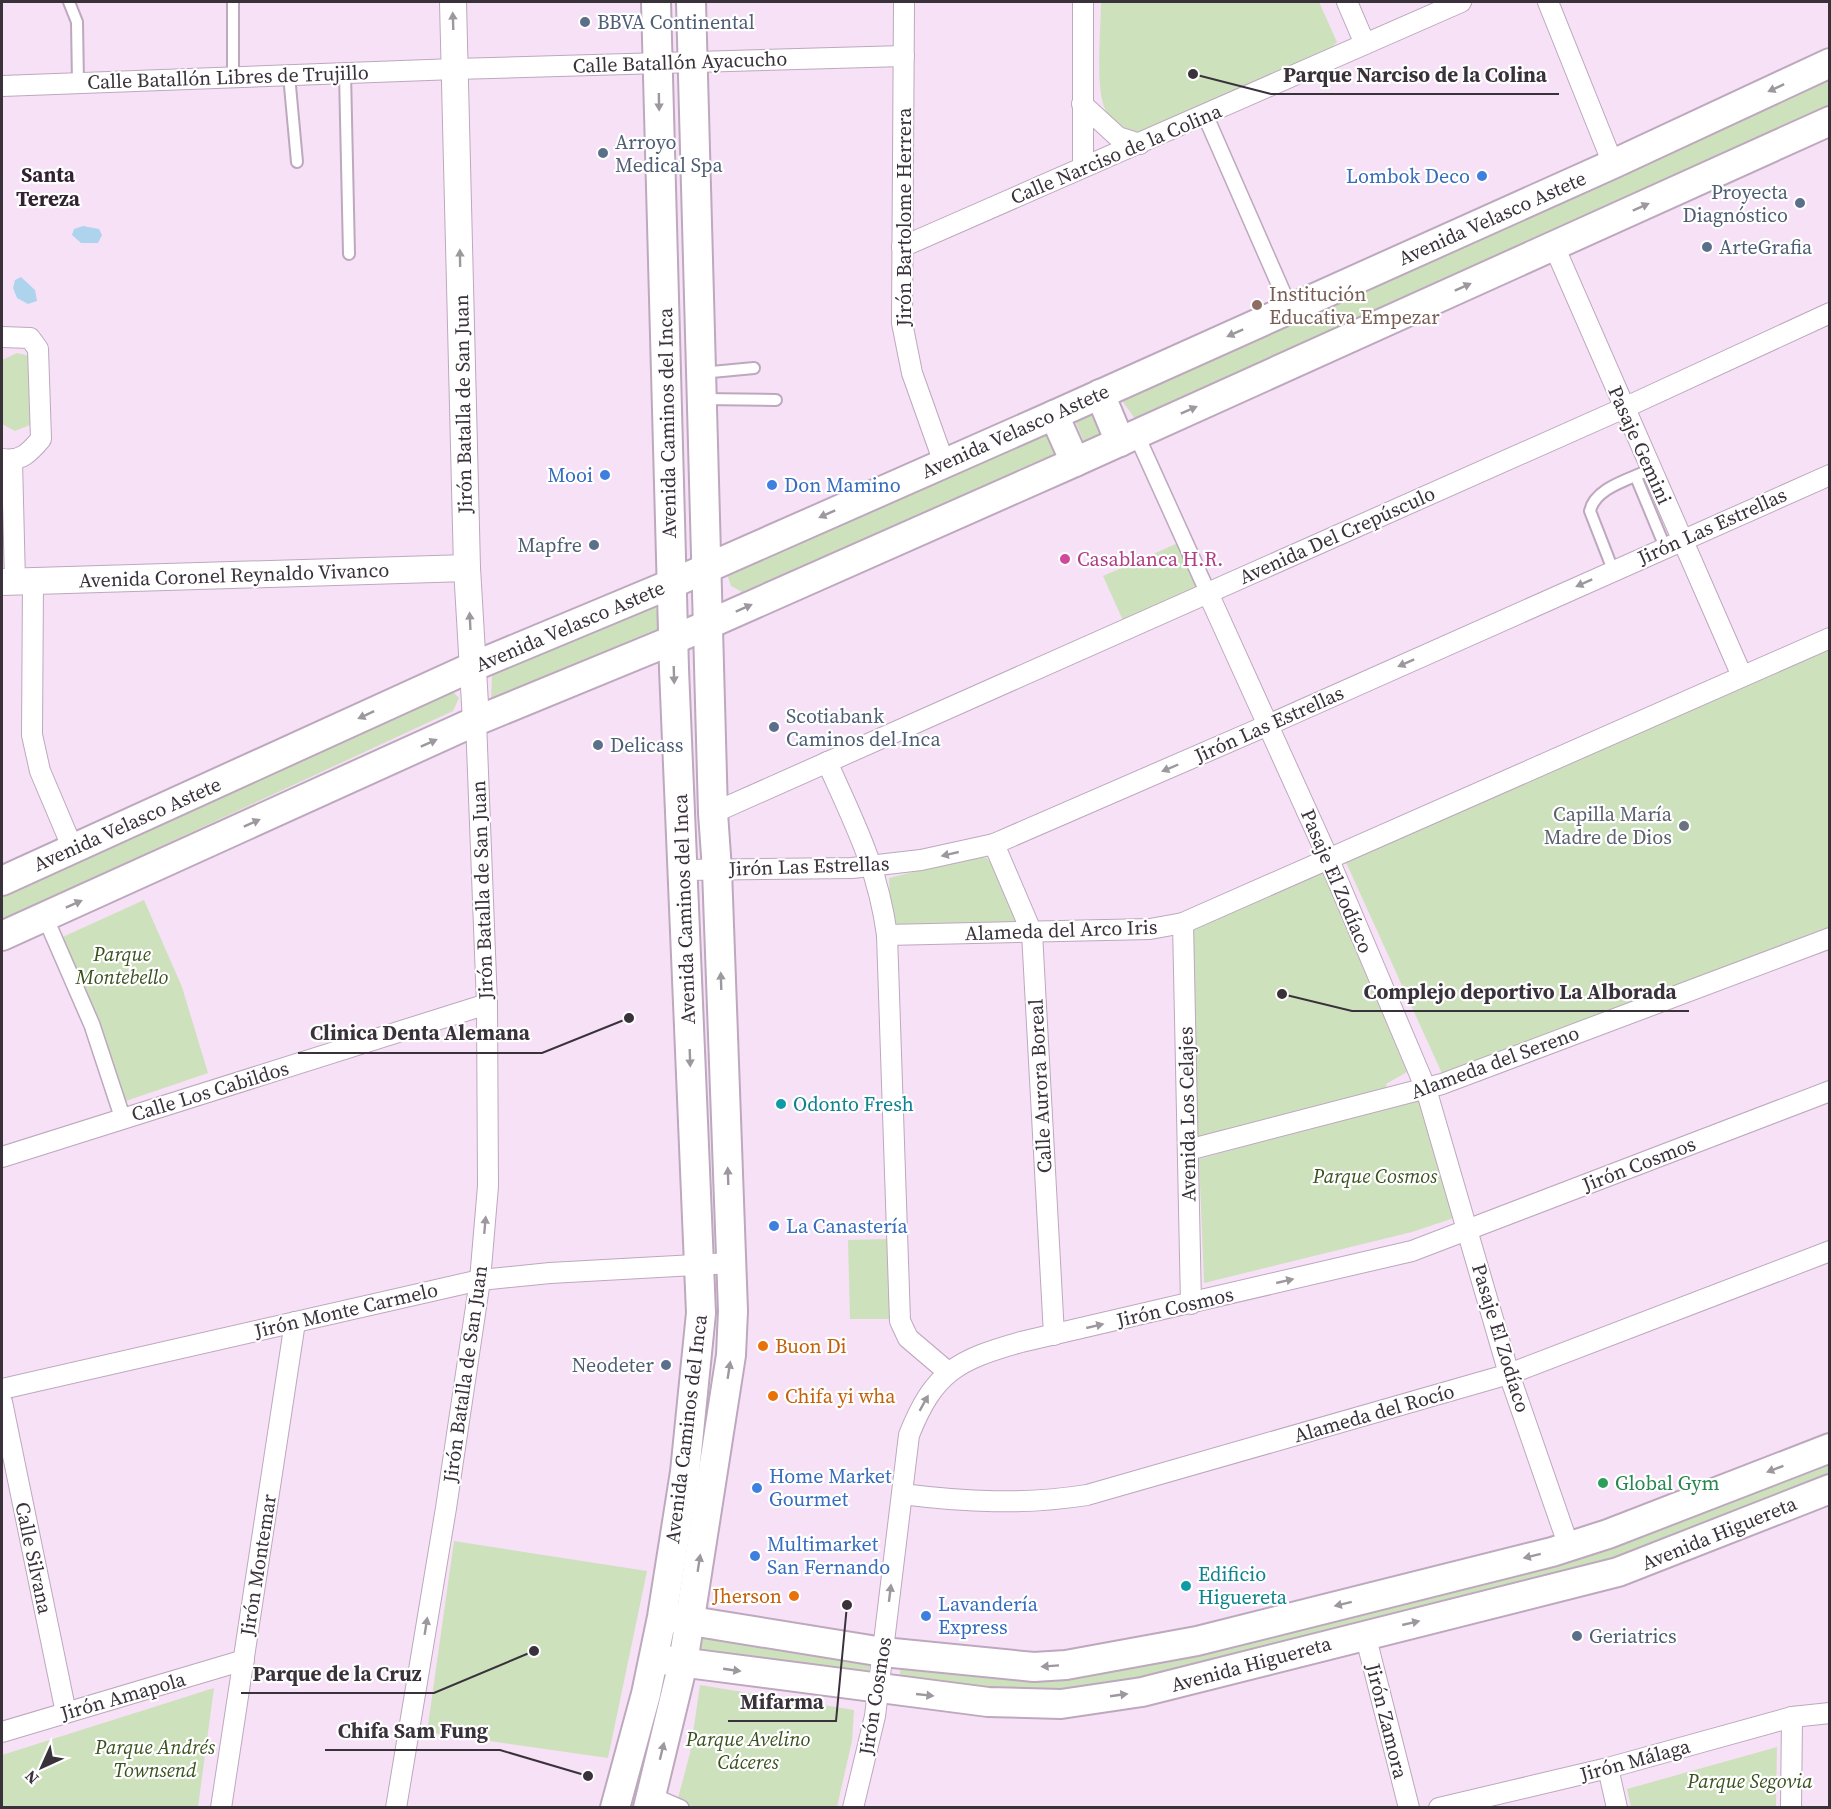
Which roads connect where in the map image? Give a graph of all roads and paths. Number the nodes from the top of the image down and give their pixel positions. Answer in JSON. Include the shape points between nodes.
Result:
{"nodes":[{"id":1,"x":69,"y":2,"type":"edge"},
{"id":2,"x":233,"y":2,"type":"edge"},
{"id":3,"x":453,"y":2,"type":"edge"},
{"id":4,"x":656,"y":2,"type":"edge"},
{"id":5,"x":691,"y":2,"type":"edge"},
{"id":6,"x":904,"y":2,"type":"edge"},
{"id":7,"x":1083,"y":2,"type":"edge"},
{"id":8,"x":1347,"y":2,"type":"edge"},
{"id":9,"x":1461,"y":2,"type":"edge"},
{"id":10,"x":1548,"y":2,"type":"edge"},
{"id":11,"x":1365,"y":44,"type":"junction"},
{"id":12,"x":904,"y":56,"type":"junction"},
{"id":13,"x":692,"y":61,"type":"junction"},
{"id":14,"x":658,"y":63,"type":"junction"},
{"id":15,"x":1830,"y":63,"type":"edge"},
{"id":16,"x":455,"y":69,"type":"junction"},
{"id":17,"x":345,"y":73,"type":"junction"},
{"id":18,"x":289,"y":75,"type":"junction"},
{"id":19,"x":233,"y":77,"type":"junction"},
{"id":20,"x":78,"y":83,"type":"junction"},
{"id":21,"x":2,"y":86,"type":"edge"},
{"id":22,"x":1082,"y":104,"type":"junction"},
{"id":23,"x":1205,"y":115,"type":"junction"},
{"id":24,"x":1830,"y":121,"type":"edge"},
{"id":25,"x":1140,"y":144,"type":"junction"},
{"id":26,"x":297,"y":162,"type":"dead end"},
{"id":27,"x":1613,"y":164,"type":"junction"},
{"id":28,"x":1083,"y":167,"type":"junction"},
{"id":29,"x":1554,"y":246,"type":"junction"},
{"id":30,"x":902,"y":247,"type":"junction"},
{"id":31,"x":349,"y":254,"type":"dead end"},
{"id":32,"x":1290,"y":309,"type":"junction"},
{"id":33,"x":1830,"y":313,"type":"edge"},
{"id":34,"x":2,"y":337,"type":"edge"},
{"id":35,"x":754,"y":368,"type":"dead end"},
{"id":36,"x":701,"y":386,"type":"junction"},
{"id":37,"x":1100,"y":394,"type":"junction"},
{"id":38,"x":776,"y":400,"type":"dead end"},
{"id":39,"x":1624,"y":408,"type":"junction"},
{"id":40,"x":1054,"y":415,"type":"junction"},
{"id":41,"x":1128,"y":438,"type":"junction"},
{"id":42,"x":7,"y":460,"type":"edge"},
{"id":43,"x":1075,"y":462,"type":"junction"},
{"id":44,"x":944,"y":463,"type":"junction"},
{"id":45,"x":1643,"y":473,"type":"junction"},
{"id":46,"x":1830,"y":475,"type":"edge"},
{"id":47,"x":1673,"y":543,"type":"junction"},
{"id":48,"x":706,"y":567,"type":"junction"},
{"id":49,"x":467,"y":568,"type":"junction"},
{"id":50,"x":1613,"y":570,"type":"junction"},
{"id":51,"x":16,"y":582,"type":"edge"},
{"id":52,"x":671,"y":584,"type":"junction"},
{"id":53,"x":1208,"y":593,"type":"junction"},
{"id":54,"x":708,"y":625,"type":"junction"},
{"id":55,"x":1830,"y":638,"type":"edge"},
{"id":56,"x":673,"y":640,"type":"junction"},
{"id":57,"x":472,"y":667,"type":"junction"},
{"id":58,"x":1742,"y":676,"type":"junction"},
{"id":59,"x":476,"y":722,"type":"junction"},
{"id":60,"x":1268,"y":725,"type":"junction"},
{"id":61,"x":827,"y":762,"type":"junction"},
{"id":62,"x":712,"y":813,"type":"junction"},
{"id":63,"x":994,"y":844,"type":"junction"},
{"id":64,"x":74,"y":849,"type":"junction"},
{"id":65,"x":1329,"y":860,"type":"junction"},
{"id":66,"x":873,"y":866,"type":"junction"},
{"id":67,"x":682,"y":870,"type":"junction"},
{"id":68,"x":717,"y":870,"type":"junction"},
{"id":69,"x":2,"y":881,"type":"edge"},
{"id":70,"x":45,"y":917,"type":"junction"},
{"id":71,"x":1183,"y":923,"type":"junction"},
{"id":72,"x":1032,"y":933,"type":"junction"},
{"id":73,"x":887,"y":935,"type":"junction"},
{"id":74,"x":2,"y":936,"type":"edge"},
{"id":75,"x":1830,"y":938,"type":"edge"},
{"id":76,"x":487,"y":1004,"type":"junction"},
{"id":77,"x":1426,"y":1089,"type":"junction"},
{"id":78,"x":1830,"y":1091,"type":"edge"},
{"id":79,"x":123,"y":1119,"type":"junction"},
{"id":80,"x":1188,"y":1150,"type":"junction"},
{"id":81,"x":2,"y":1157,"type":"edge"},
{"id":82,"x":1469,"y":1229,"type":"junction"},
{"id":83,"x":1830,"y":1251,"type":"edge"},
{"id":84,"x":699,"y":1263,"type":"junction"},
{"id":85,"x":731,"y":1263,"type":"junction"},
{"id":86,"x":480,"y":1280,"type":"junction"},
{"id":87,"x":1191,"y":1304,"type":"junction"},
{"id":88,"x":295,"y":1322,"type":"junction"},
{"id":89,"x":1054,"y":1335,"type":"junction"},
{"id":90,"x":948,"y":1372,"type":"junction"},
{"id":91,"x":1509,"y":1374,"type":"junction"},
{"id":92,"x":2,"y":1389,"type":"edge"},
{"id":93,"x":2,"y":1402,"type":"edge"},
{"id":94,"x":1830,"y":1448,"type":"edge"},
{"id":95,"x":1830,"y":1489,"type":"edge"},
{"id":96,"x":902,"y":1494,"type":"junction"},
{"id":97,"x":1569,"y":1547,"type":"junction"},
{"id":98,"x":662,"y":1617,"type":"junction"},
{"id":99,"x":691,"y":1621,"type":"junction"},
{"id":100,"x":1365,"y":1634,"type":"junction"},
{"id":101,"x":883,"y":1652,"type":"junction"},
{"id":102,"x":653,"y":1658,"type":"junction"},
{"id":103,"x":244,"y":1660,"type":"junction"},
{"id":104,"x":683,"y":1663,"type":"junction"},
{"id":105,"x":879,"y":1689,"type":"junction"},
{"id":106,"x":66,"y":1713,"type":"junction"},
{"id":107,"x":1830,"y":1713,"type":"edge"},
{"id":108,"x":1792,"y":1717,"type":"junction"},
{"id":109,"x":2,"y":1732,"type":"edge"},
{"id":110,"x":1608,"y":1768,"type":"junction"},
{"id":111,"x":650,"y":1801,"type":"edge"},
{"id":112,"x":221,"y":1808,"type":"edge"},
{"id":113,"x":396,"y":1808,"type":"edge"},
{"id":114,"x":615,"y":1808,"type":"edge"},
{"id":115,"x":681,"y":1808,"type":"edge"},
{"id":116,"x":853,"y":1808,"type":"edge"},
{"id":117,"x":1409,"y":1808,"type":"edge"},
{"id":118,"x":1439,"y":1808,"type":"edge"},
{"id":119,"x":1617,"y":1808,"type":"edge"},
{"id":120,"x":1791,"y":1808,"type":"edge"}],
"edges":[{"from":1,"to":20,"type":"lane","via":[[77,22]]},
{"from":2,"to":19,"type":"lane"},
{"from":16,"to":3,"type":"street","name":"Jirón Batalla de San Juan","one_way":true},
{"from":4,"to":14,"type":"main road","name":"Avenida Caminos del Inca"},
{"from":5,"to":13,"type":"main road","name":"Avenida Caminos del Inca"},
{"from":6,"to":12,"type":"street","name":"Jirón Bartolome Herrera"},
{"from":7,"to":22,"type":"street"},
{"from":8,"to":11,"type":"street"},
{"from":9,"to":11,"type":"street","name":"Calle Narciso de la Colina"},
{"from":10,"to":27,"type":"street"},
{"from":11,"to":23,"type":"street","name":"Calle Narciso de la Colina"},
{"from":12,"to":13,"type":"street","name":"Calle Batallón Ayacucho"},
{"from":12,"to":30,"type":"street","name":"Jirón Bartolome Herrera"},
{"from":13,"to":14,"type":"street","name":"Calle Batallón Ayacucho"},
{"from":13,"to":36,"type":"main road","name":"Avenida Caminos del Inca"},
{"from":14,"to":16,"type":"street","name":"Calle Batallón Ayacucho"},
{"from":14,"to":52,"type":"main road","name":"Avenida Caminos del Inca","one_way":true},
{"from":15,"to":27,"type":"main road","name":"Avenida Velasco Astete","one_way":true},
{"from":16,"to":17,"type":"street","name":"Calle Batallón Libres de Trujillo"},
{"from":49,"to":16,"type":"street","name":"Jirón Batalla de San Juan","one_way":true},
{"from":17,"to":18,"type":"street","name":"Calle Batallón Libres de Trujillo"},
{"from":17,"to":31,"type":"lane"},
{"from":18,"to":19,"type":"street","name":"Calle Batallón Libres de Trujillo"},
{"from":18,"to":26,"type":"lane"},
{"from":19,"to":20,"type":"street","name":"Calle Batallón Libres de Trujillo"},
{"from":20,"to":21,"type":"street","name":"Calle Batallón Libres de Trujillo"},
{"from":22,"to":25,"type":"street","via":[[1118,137]]},
{"from":22,"to":28,"type":"street"},
{"from":23,"to":25,"type":"street","name":"Calle Narciso de la Colina"},
{"from":23,"to":32,"type":"street"},
{"from":29,"to":24,"type":"main road","one_way":true},
{"from":25,"to":28,"type":"street","name":"Calle Narciso de la Colina"},
{"from":27,"to":32,"type":"main road","name":"Avenida Velasco Astete"},
{"from":28,"to":30,"type":"street","name":"Calle Narciso de la Colina"},
{"from":29,"to":39,"type":"street","name":"Pasaje Gemini"},
{"from":41,"to":29,"type":"main road","one_way":true},
{"from":30,"to":44,"type":"street","name":"Jirón Bartolome Herrera","via":[[902,323],[912,373]]},
{"from":32,"to":37,"type":"main road","name":"Avenida Velasco Astete","one_way":true},
{"from":33,"to":39,"type":"street","name":"Avenida Del Crepúsculo"},
{"from":34,"to":42,"type":"street","via":[[30,338],[38,349],[41,439],[27,456]]},
{"from":35,"to":36,"type":"lane"},
{"from":36,"to":38,"type":"lane"},
{"from":36,"to":48,"type":"main road","name":"Avenida Caminos del Inca"},
{"from":37,"to":40,"type":"main road","name":"Avenida Velasco Astete"},
{"from":37,"to":41,"type":"main road"},
{"from":39,"to":45,"type":"street","name":"Pasaje Gemini"},
{"from":39,"to":53,"type":"street","name":"Avenida Del Crepúsculo"},
{"from":40,"to":43,"type":"main road"},
{"from":40,"to":44,"type":"main road","name":"Avenida Velasco Astete"},
{"from":41,"to":43,"type":"main road"},
{"from":41,"to":53,"type":"street","name":"Pasaje El Zodíaco"},
{"from":42,"to":51,"type":"street"},
{"from":54,"to":43,"type":"main road","one_way":true},
{"from":44,"to":48,"type":"main road","name":"Avenida Velasco Astete","one_way":true},
{"from":45,"to":47,"type":"street","name":"Pasaje Gemini"},
{"from":45,"to":50,"type":"lane","via":[[1600,493],[1592,501],[1590,511]]},
{"from":46,"to":47,"type":"street","name":"Jirón Las Estrellas"},
{"from":47,"to":50,"type":"street","name":"Jirón Las Estrellas"},
{"from":47,"to":58,"type":"street","name":"Pasaje Gemini"},
{"from":48,"to":52,"type":"main road","name":"Avenida Velasco Astete"},
{"from":48,"to":54,"type":"main road","name":"Avenida Caminos del Inca"},
{"from":49,"to":51,"type":"street","name":"Avenida Coronel Reynaldo Vivanco"},
{"from":57,"to":49,"type":"street","name":"Jirón Batalla de San Juan","one_way":true},
{"from":50,"to":60,"type":"street","name":"Jirón Las Estrellas","one_way":true},
{"from":51,"to":64,"type":"street","via":[[32,735],[40,771]]},
{"from":52,"to":56,"type":"main road","name":"Avenida Caminos del Inca"},
{"from":52,"to":57,"type":"main road","name":"Avenida Velasco Astete"},
{"from":53,"to":60,"type":"street","name":"Pasaje El Zodíaco"},
{"from":53,"to":61,"type":"street","name":"Avenida Del Crepúsculo"},
{"from":54,"to":56,"type":"main road"},
{"from":54,"to":62,"type":"main road","name":"Avenida Caminos del Inca"},
{"from":55,"to":58,"type":"street","name":"Alameda del Arco Iris"},
{"from":56,"to":59,"type":"main road"},
{"from":56,"to":67,"type":"main road","name":"Avenida Caminos del Inca","one_way":true},
{"from":57,"to":59,"type":"street","name":"Jirón Batalla de San Juan"},
{"from":57,"to":64,"type":"main road","name":"Avenida Velasco Astete","one_way":true},
{"from":58,"to":65,"type":"street","name":"Alameda del Arco Iris"},
{"from":70,"to":59,"type":"main road","one_way":true},
{"from":59,"to":76,"type":"street","name":"Jirón Batalla de San Juan"},
{"from":60,"to":63,"type":"street","name":"Jirón Las Estrellas","one_way":true},
{"from":60,"to":65,"type":"street","name":"Pasaje El Zodíaco"},
{"from":61,"to":62,"type":"street","name":"Avenida Del Crepúsculo"},
{"from":61,"to":66,"type":"street"},
{"from":62,"to":68,"type":"main road","name":"Avenida Caminos del Inca"},
{"from":63,"to":66,"type":"street","name":"Jirón Las Estrellas","one_way":true},
{"from":63,"to":72,"type":"street","name":"Calle Aurora Boreal"},
{"from":64,"to":69,"type":"main road","name":"Avenida Velasco Astete"},
{"from":65,"to":71,"type":"street","name":"Alameda del Arco Iris"},
{"from":65,"to":77,"type":"street","name":"Pasaje El Zodíaco"},
{"from":66,"to":68,"type":"street","name":"Jirón Las Estrellas"},
{"from":66,"to":73,"type":"street"},
{"from":67,"to":68,"type":"street","name":"Jirón Las Estrellas"},
{"from":67,"to":84,"type":"main road","name":"Avenida Caminos del Inca","one_way":true},
{"from":85,"to":68,"type":"main road","name":"Avenida Caminos del Inca","one_way":true},
{"from":70,"to":74,"type":"main road"},
{"from":70,"to":79,"type":"street","via":[[92,1025]]},
{"from":71,"to":72,"type":"street","name":"Alameda del Arco Iris","via":[[1150,929]]},
{"from":71,"to":80,"type":"street","name":"Avenida Los Celajes"},
{"from":72,"to":73,"type":"street","name":"Alameda del Arco Iris"},
{"from":72,"to":89,"type":"street","name":"Calle Aurora Boreal"},
{"from":73,"to":90,"type":"street","via":[[900,1321],[909,1338]]},
{"from":75,"to":77,"type":"street","name":"Alameda del Sereno"},
{"from":76,"to":79,"type":"street","name":"Calle Los Cabildos"},
{"from":86,"to":76,"type":"street","name":"Jirón Batalla de San Juan","one_way":true,"via":[[488,1186]]},
{"from":77,"to":80,"type":"street","name":"Alameda del Sereno"},
{"from":77,"to":82,"type":"street","name":"Pasaje El Zodíaco"},
{"from":78,"to":82,"type":"street","name":"Jirón Cosmos"},
{"from":79,"to":81,"type":"street","name":"Calle Los Cabildos"},
{"from":80,"to":87,"type":"street","name":"Avenida Los Celajes"},
{"from":87,"to":82,"type":"street","name":"Jirón Cosmos","one_way":true,"via":[[1412,1251]]},
{"from":82,"to":91,"type":"street","name":"Pasaje El Zodíaco"},
{"from":83,"to":91,"type":"street","name":"Alameda del Rocío"},
{"from":84,"to":85,"type":"street","name":"Jirón Monte Carmelo"},
{"from":84,"to":86,"type":"street","name":"Jirón Monte Carmelo"},
{"from":84,"to":98,"type":"main road","name":"Avenida Caminos del Inca","via":[[699,1348],[685,1472]]},
{"from":99,"to":85,"type":"main road","name":"Avenida Caminos del Inca","one_way":true,"via":[[731,1354]]},
{"from":86,"to":88,"type":"street","name":"Jirón Monte Carmelo"},
{"from":113,"to":86,"type":"street","name":"Jirón Batalla de San Juan","one_way":true},
{"from":89,"to":87,"type":"street","name":"Jirón Cosmos","one_way":true},
{"from":88,"to":92,"type":"street","name":"Jirón Monte Carmelo"},
{"from":88,"to":103,"type":"street","name":"Jirón Montemar"},
{"from":89,"to":90,"type":"street","name":"Jirón Cosmos","via":[[995,1349]]},
{"from":96,"to":90,"type":"street","name":"Jirón Cosmos","one_way":true,"via":[[909,1435],[925,1399]]},
{"from":91,"to":96,"type":"street","name":"Alameda del Rocío","via":[[1087,1495],[995,1503]]},
{"from":91,"to":97,"type":"street","name":"Pasaje El Zodíaco"},
{"from":93,"to":106,"type":"street","name":"Calle Silvana"},
{"from":94,"to":97,"type":"main road","name":"Avenida Higuereta","one_way":true},
{"from":100,"to":95,"type":"main road","name":"Avenida Higuereta","one_way":true,"via":[[1618,1572]]},
{"from":101,"to":96,"type":"street","name":"Jirón Cosmos","one_way":true},
{"from":97,"to":101,"type":"main road","name":"Avenida Higuereta","one_way":true,"via":[[1197,1641],[1087,1662],[1034,1667]]},
{"from":98,"to":99,"type":"main road","name":"Avenida Higuereta"},
{"from":98,"to":102,"type":"main road","name":"Avenida Caminos del Inca"},
{"from":99,"to":101,"type":"main road","name":"Avenida Higuereta"},
{"from":99,"to":104,"type":"main road","name":"Avenida Caminos del Inca"},
{"from":105,"to":100,"type":"main road","name":"Avenida Higuereta","one_way":true,"via":[[988,1702],[1061,1704],[1142,1692]]},
{"from":100,"to":117,"type":"street","name":"Jirón Zamora"},
{"from":101,"to":105,"type":"street","name":"Jirón Cosmos"},
{"from":102,"to":104,"type":"main road","name":"Avenida Higuereta"},
{"from":102,"to":114,"type":"main road","name":"Avenida Caminos del Inca"},
{"from":103,"to":106,"type":"street","name":"Jirón Amapola"},
{"from":103,"to":112,"type":"street","name":"Jirón Montemar"},
{"from":104,"to":105,"type":"main road","name":"Avenida Higuereta","one_way":true},
{"from":111,"to":104,"type":"main road","name":"Avenida Caminos del Inca","one_way":true},
{"from":105,"to":116,"type":"street","name":"Jirón Cosmos"},
{"from":106,"to":109,"type":"street","name":"Jirón Amapola"},
{"from":107,"to":108,"type":"street","name":"Jirón Málaga"},
{"from":108,"to":110,"type":"street","name":"Jirón Málaga"},
{"from":108,"to":120,"type":"street"},
{"from":110,"to":118,"type":"street","name":"Jirón Málaga"},
{"from":110,"to":119,"type":"street"},
{"from":111,"to":115,"type":"street"}]}
